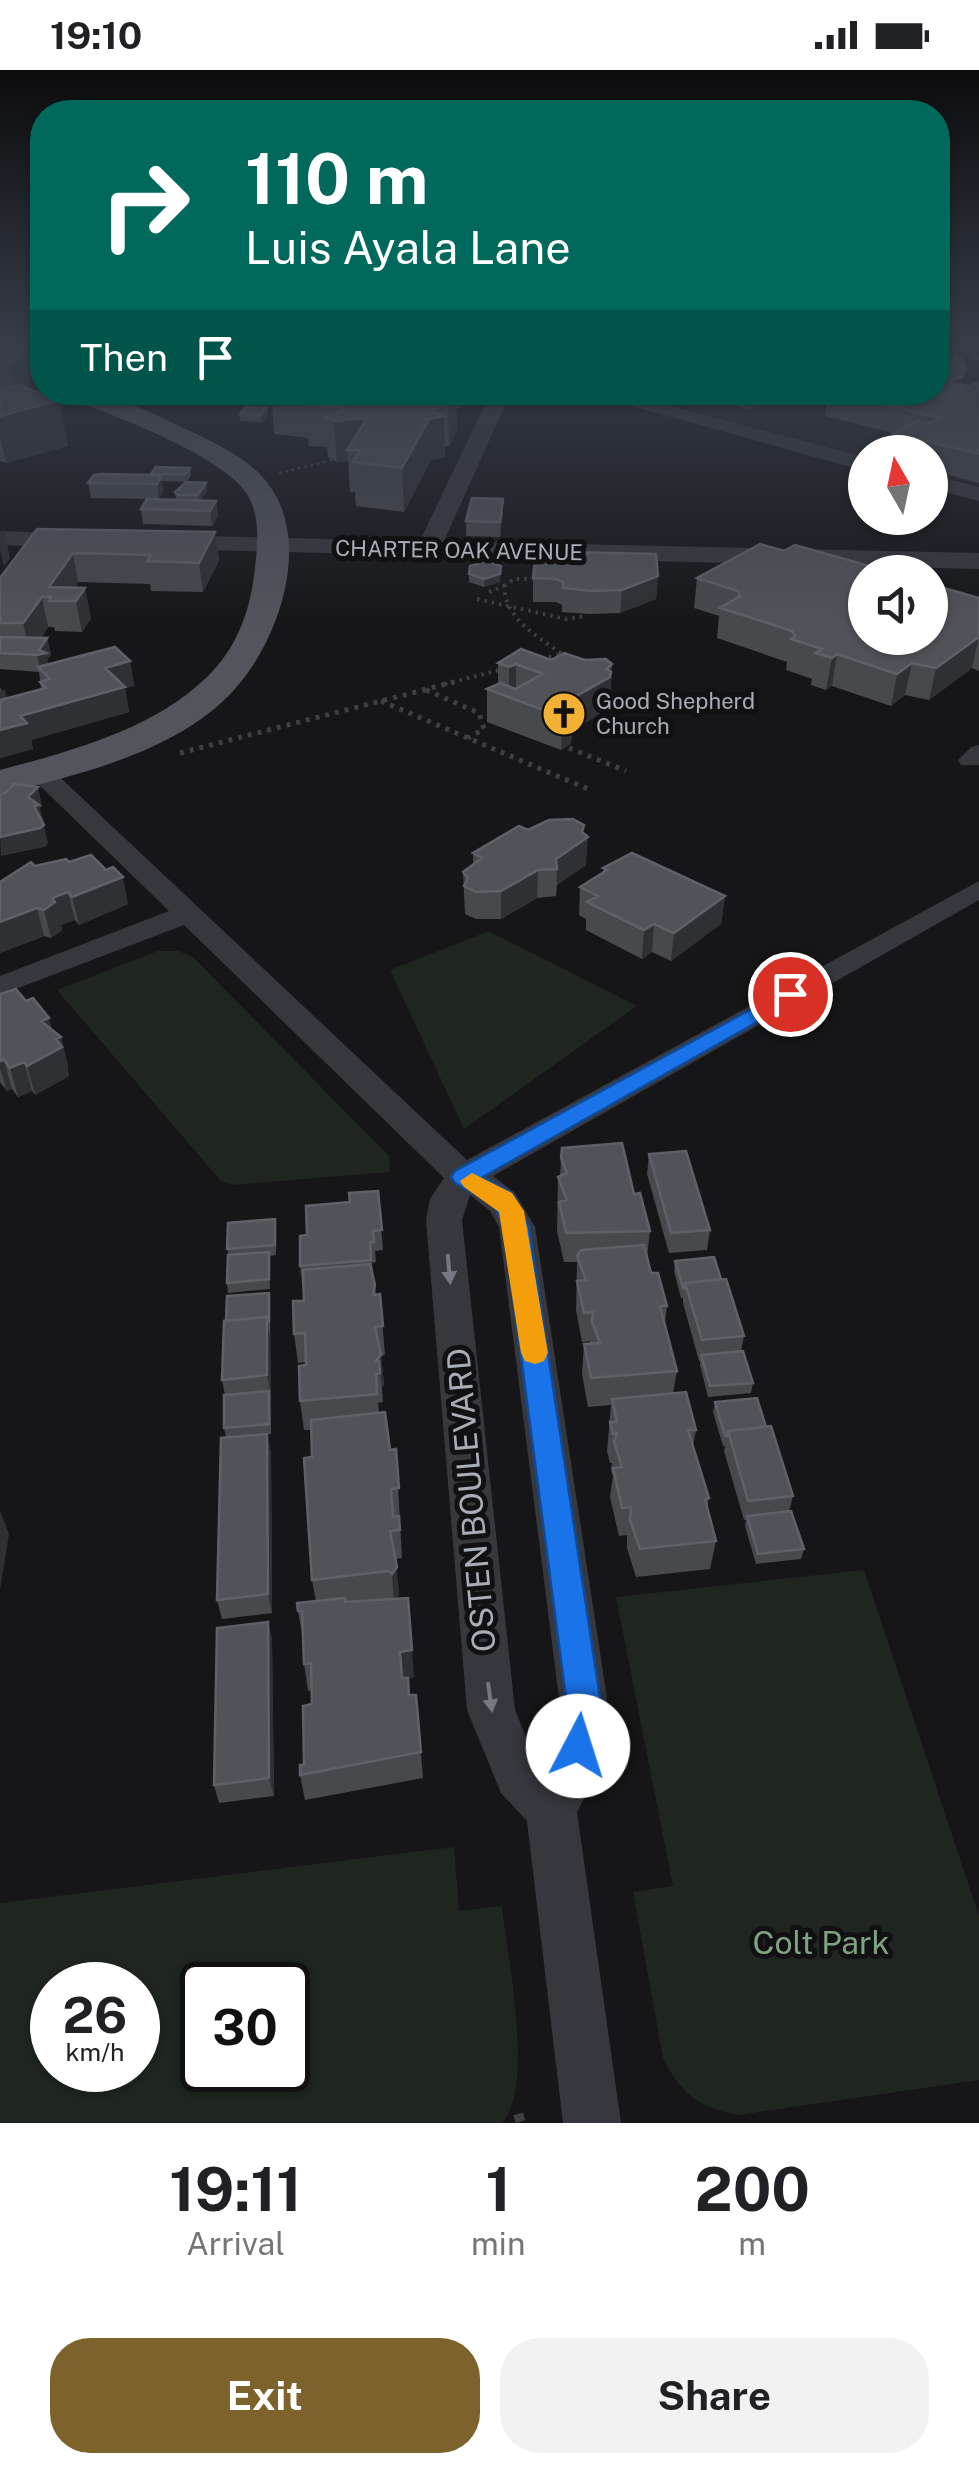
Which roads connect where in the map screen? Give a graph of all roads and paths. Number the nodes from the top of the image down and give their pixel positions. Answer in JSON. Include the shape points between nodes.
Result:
{"nodes":[{"id":1,"x":180,"y":437,"type":"edge"},
{"id":2,"x":481,"y":437,"type":"edge"},
{"id":3,"x":762,"y":437,"type":"edge"},
{"id":4,"x":333,"y":460,"type":"edge"},
{"id":5,"x":848,"y":460,"type":"edge"},
{"id":6,"x":277,"y":473,"type":"dead end"},
{"id":7,"x":948,"y":486,"type":"edge"},
{"id":8,"x":979,"y":494,"type":"edge"},
{"id":9,"x":0,"y":538,"type":"edge"},
{"id":10,"x":104,"y":541,"type":"edge"},
{"id":11,"x":142,"y":542,"type":"edge"},
{"id":12,"x":272,"y":546,"type":"junction"},
{"id":13,"x":428,"y":549,"type":"junction"},
{"id":14,"x":809,"y":558,"type":"junction"},
{"id":15,"x":979,"y":561,"type":"edge"},
{"id":16,"x":848,"y":577,"type":"edge"},
{"id":17,"x":489,"y":592,"type":"dead end"},
{"id":18,"x":476,"y":600,"type":"dead end"},
{"id":19,"x":507,"y":606,"type":"junction"},
{"id":20,"x":585,"y":616,"type":"edge"},
{"id":21,"x":528,"y":663,"type":"edge"},
{"id":22,"x":510,"y":667,"type":"edge"},
{"id":23,"x":425,"y":689,"type":"junction"},
{"id":24,"x":380,"y":701,"type":"junction"},
{"id":25,"x":486,"y":705,"type":"edge"},
{"id":26,"x":475,"y":711,"type":"junction"},
{"id":27,"x":468,"y":738,"type":"junction"},
{"id":28,"x":569,"y":748,"type":"dead end"},
{"id":29,"x":180,"y":753,"type":"dead end"},
{"id":30,"x":626,"y":771,"type":"dead end"},
{"id":31,"x":40,"y":772,"type":"junction"},
{"id":32,"x":0,"y":782,"type":"edge"},
{"id":33,"x":588,"y":789,"type":"dead end"},
{"id":34,"x":979,"y":889,"type":"edge"},
{"id":35,"x":187,"y":914,"type":"junction"},
{"id":36,"x":0,"y":986,"type":"edge"},
{"id":37,"x":464,"y":1177,"type":"junction"},
{"id":38,"x":551,"y":1809,"type":"junction"},
{"id":39,"x":592,"y":2123,"type":"edge"}],
"edges":[{"from":1,"to":12,"type":"main road","via":[[249,479],[266,502]]},
{"from":2,"to":13,"type":"street"},
{"from":3,"to":5,"type":"street"},
{"from":4,"to":6,"type":"path"},
{"from":7,"to":8,"type":"street"},
{"from":9,"to":10,"type":"street"},
{"from":11,"to":12,"type":"street","name":"CHARTER OAK AVENUE"},
{"from":12,"to":13,"type":"street","name":"CHARTER OAK AVENUE"},
{"from":12,"to":31,"type":"main road","via":[[266,616],[230,676],[156,728]]},
{"from":13,"to":14,"type":"street","name":"CHARTER OAK AVENUE"},
{"from":14,"to":15,"type":"street","name":"CHARTER OAK AVENUE"},
{"from":14,"to":16,"type":"street"},
{"from":17,"to":19,"type":"path","via":[[504,586]]},
{"from":18,"to":19,"type":"path"},
{"from":19,"to":20,"type":"path","via":[[566,619]]},
{"from":19,"to":21,"type":"path","via":[[562,654]]},
{"from":22,"to":23,"type":"path"},
{"from":23,"to":24,"type":"path"},
{"from":23,"to":26,"type":"path"},
{"from":24,"to":27,"type":"path"},
{"from":24,"to":29,"type":"path"},
{"from":25,"to":26,"type":"path"},
{"from":26,"to":27,"type":"path","via":[[484,729]]},
{"from":27,"to":33,"type":"path"},
{"from":28,"to":30,"type":"path"},
{"from":31,"to":32,"type":"main road"},
{"from":31,"to":35,"type":"street"},
{"from":34,"to":37,"type":"street"},
{"from":35,"to":36,"type":"street"},
{"from":35,"to":37,"type":"street"},
{"from":37,"to":38,"type":"street","name":"OSTEN BOULEVARD","one_way":true,"via":[[448,1199],[444,1220],[491,1710],[518,1776]]},
{"from":37,"to":38,"type":"street","via":[[503,1199],[517,1227],[583,1698],[574,1768]]},
{"from":38,"to":39,"type":"street"}]}
